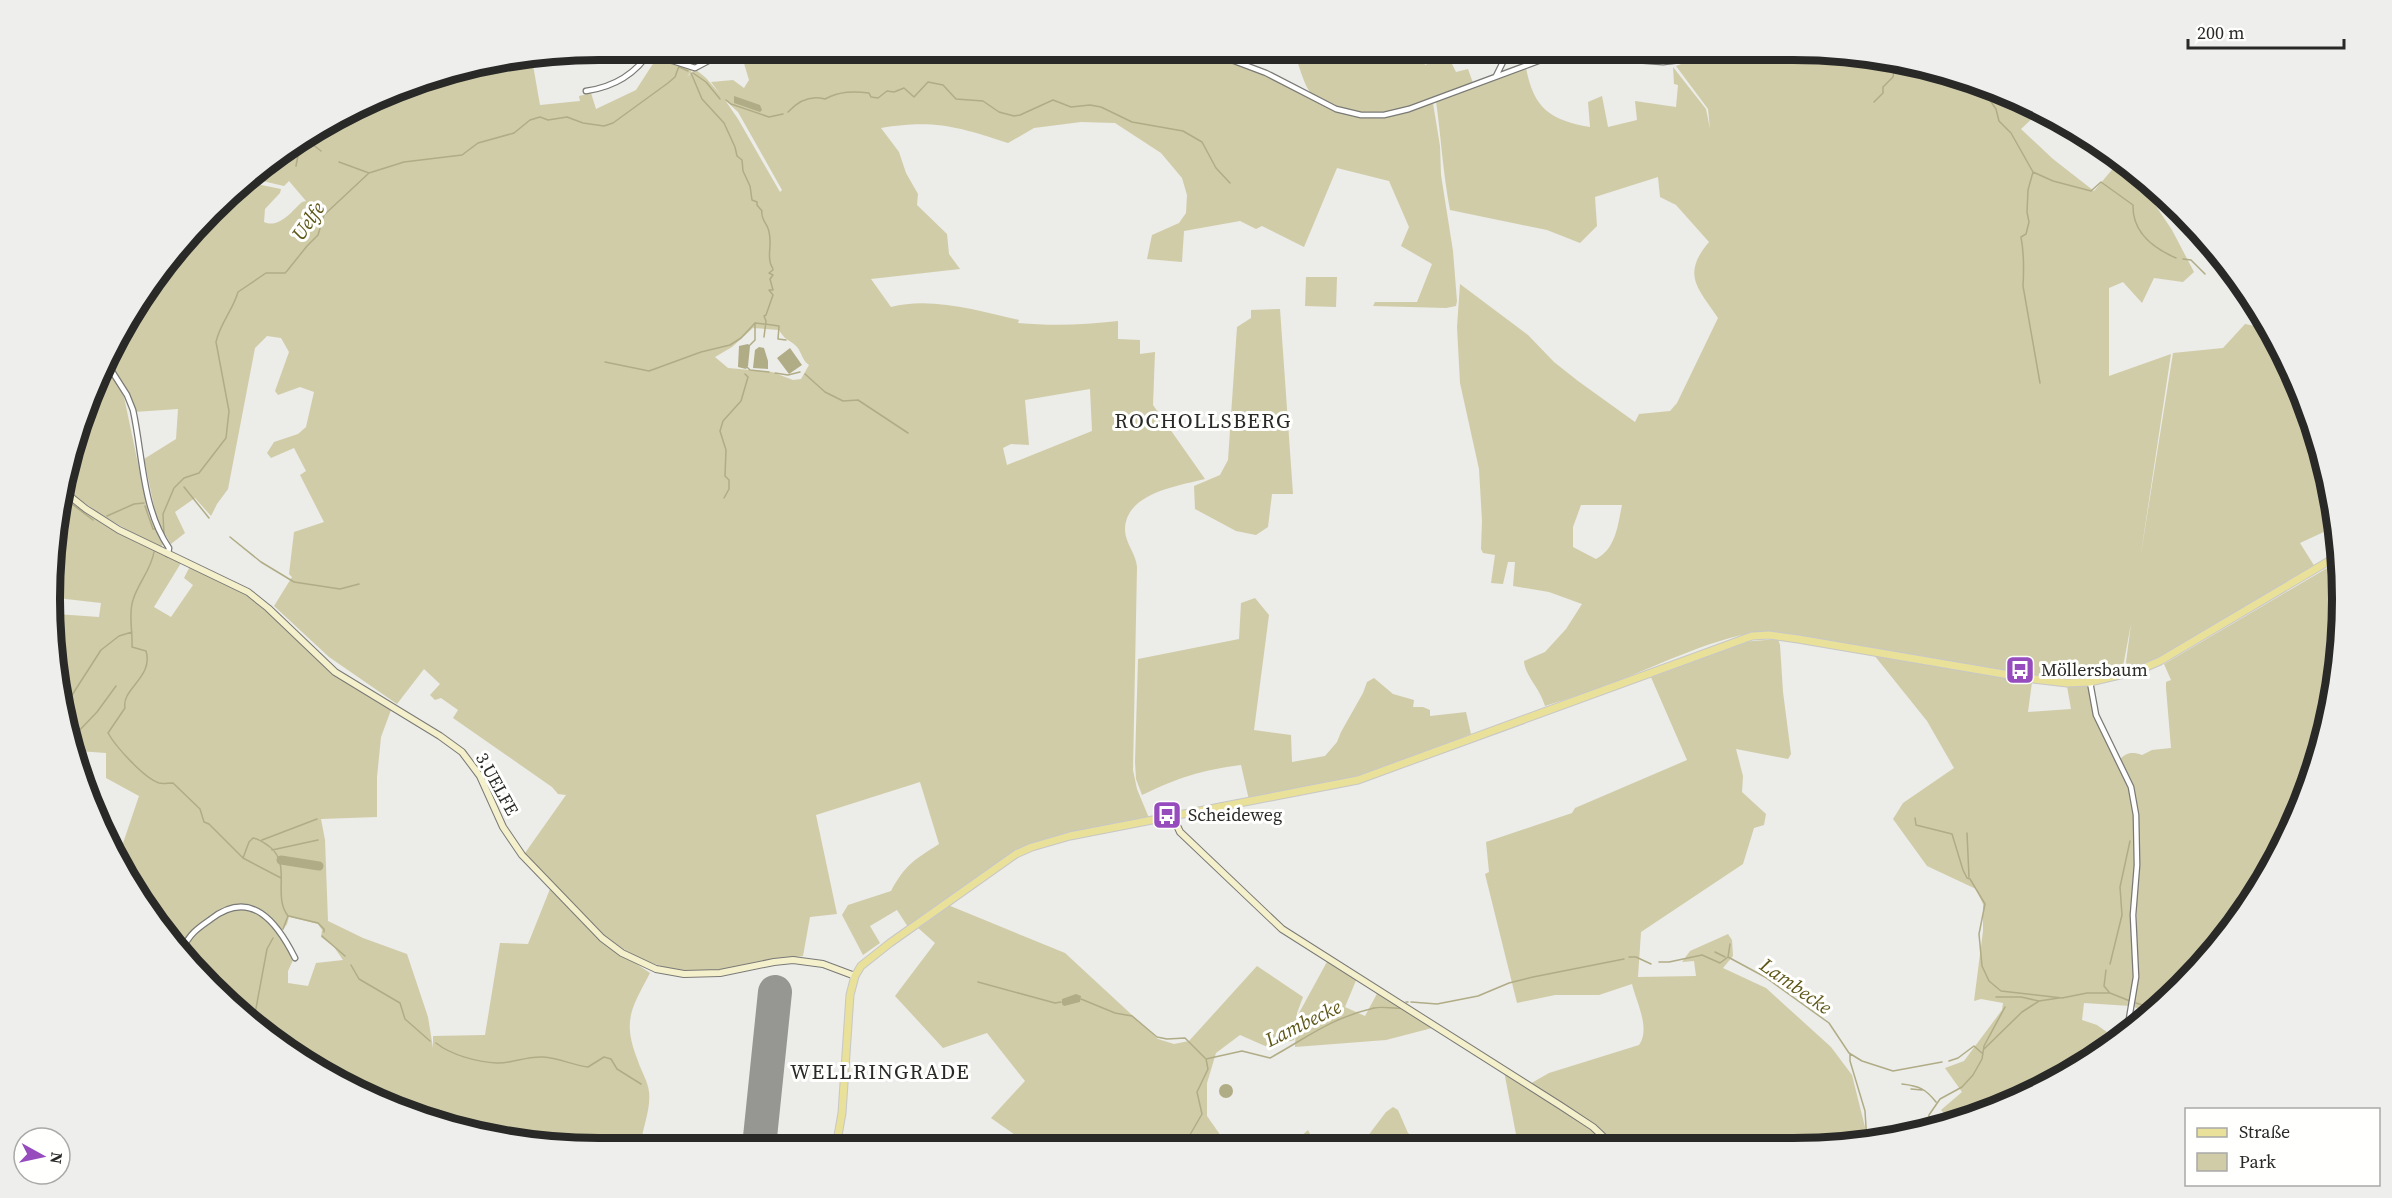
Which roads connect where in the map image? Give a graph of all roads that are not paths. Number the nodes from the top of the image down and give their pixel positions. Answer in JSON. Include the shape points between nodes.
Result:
{"nodes":[{"id":1,"x":643,"y":60,"type":"edge"},
{"id":2,"x":671,"y":60,"type":"edge"},
{"id":3,"x":710,"y":60,"type":"edge"},
{"id":4,"x":1231,"y":60,"type":"edge"},
{"id":5,"x":1504,"y":60,"type":"edge"},
{"id":6,"x":1541,"y":60,"type":"edge"},
{"id":7,"x":1643,"y":60,"type":"edge"},
{"id":8,"x":1680,"y":60,"type":"edge"},
{"id":9,"x":1496,"y":76,"type":"junction"},
{"id":10,"x":586,"y":91,"type":"dead end"},
{"id":11,"x":111,"y":371,"type":"edge"},
{"id":12,"x":70,"y":496,"type":"edge"},
{"id":13,"x":168,"y":554,"type":"junction"},
{"id":14,"x":2331,"y":560,"type":"edge"},
{"id":15,"x":2090,"y":682,"type":"junction"},
{"id":16,"x":1173,"y":817,"type":"junction"},
{"id":17,"x":185,"y":944,"type":"edge"},
{"id":18,"x":295,"y":958,"type":"dead end"},
{"id":19,"x":855,"y":976,"type":"junction"},
{"id":20,"x":2129,"y":1020,"type":"edge"},
{"id":21,"x":838,"y":1138,"type":"edge"},
{"id":22,"x":1605,"y":1138,"type":"edge"}],
"edges":[{"from":1,"to":10,"type":"street","via":[[622,80]]},
{"from":2,"to":3,"type":"street","via":[[695,68]]},
{"from":4,"to":9,"type":"street","via":[[1345,112],[1361,115],[1396,112]]},
{"from":5,"to":9,"type":"street"},
{"from":6,"to":9,"type":"street"},
{"from":7,"to":8,"type":"street"},
{"from":11,"to":13,"type":"street","via":[[133,410],[152,513],[169,548]]},
{"from":12,"to":13,"type":"street","name":"3.UELFE","via":[[101,520]]},
{"from":13,"to":19,"type":"street","name":"3.UELFE","via":[[248,592],[335,672],[462,752],[480,776],[503,827],[522,855],[602,938],[622,953],[656,969],[684,974],[720,973],[793,960],[823,964]]},
{"from":14,"to":15,"type":"main road","via":[[2160,662]]},
{"from":15,"to":16,"type":"main road","via":[[2032,679],[1798,639],[1752,636],[1358,780]]},
{"from":15,"to":20,"type":"street","via":[[2096,716],[2131,787],[2135,805],[2136,977]]},
{"from":16,"to":19,"type":"main road","via":[[1032,847],[998,866],[912,927],[865,962]]},
{"from":16,"to":22,"type":"street","via":[[1179,832],[1277,926]]},
{"from":17,"to":18,"type":"street","via":[[190,934],[220,912],[248,907],[272,922]]},
{"from":19,"to":21,"type":"main road"}]}
